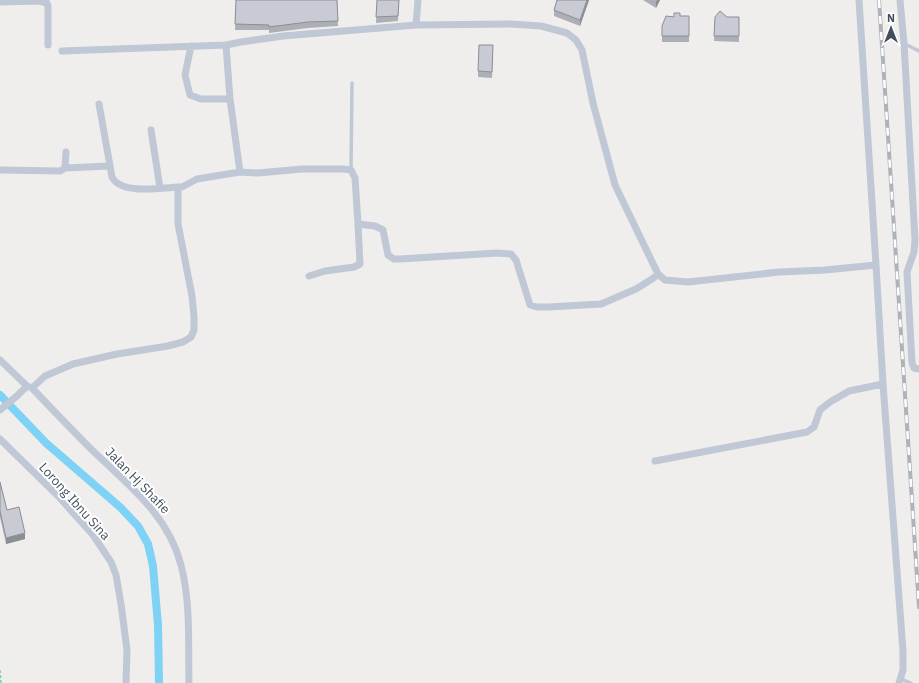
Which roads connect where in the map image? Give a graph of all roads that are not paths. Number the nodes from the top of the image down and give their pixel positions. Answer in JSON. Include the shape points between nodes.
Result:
{"nodes":[{"id":1,"x":418,"y":0,"type":"edge"},
{"id":2,"x":859,"y":0,"type":"edge"},
{"id":3,"x":900,"y":0,"type":"edge"},
{"id":4,"x":0,"y":2,"type":"edge"},
{"id":5,"x":416,"y":25,"type":"junction"},
{"id":6,"x":904,"y":43,"type":"junction"},
{"id":7,"x":226,"y":45,"type":"junction"},
{"id":8,"x":48,"y":46,"type":"dead end"},
{"id":9,"x":191,"y":46,"type":"junction"},
{"id":10,"x":62,"y":51,"type":"dead end"},
{"id":11,"x":919,"y":51,"type":"edge"},
{"id":12,"x":352,"y":83,"type":"dead end"},
{"id":13,"x":230,"y":99,"type":"junction"},
{"id":14,"x":99,"y":104,"type":"dead end"},
{"id":15,"x":151,"y":130,"type":"dead end"},
{"id":16,"x":66,"y":152,"type":"dead end"},
{"id":17,"x":109,"y":166,"type":"junction"},
{"id":18,"x":65,"y":168,"type":"junction"},
{"id":19,"x":0,"y":170,"type":"edge"},
{"id":20,"x":351,"y":170,"type":"junction"},
{"id":21,"x":240,"y":172,"type":"junction"},
{"id":22,"x":178,"y":187,"type":"junction"},
{"id":23,"x":160,"y":188,"type":"junction"},
{"id":24,"x":358,"y":224,"type":"junction"},
{"id":25,"x":876,"y":265,"type":"junction"},
{"id":26,"x":658,"y":274,"type":"junction"},
{"id":27,"x":309,"y":276,"type":"dead end"},
{"id":28,"x":0,"y":360,"type":"edge"},
{"id":29,"x":919,"y":369,"type":"edge"},
{"id":30,"x":883,"y":384,"type":"junction"},
{"id":31,"x":29,"y":387,"type":"junction"},
{"id":32,"x":0,"y":410,"type":"edge"},
{"id":33,"x":0,"y":439,"type":"edge"},
{"id":34,"x":655,"y":461,"type":"dead end"},
{"id":35,"x":900,"y":681,"type":"edge"},
{"id":36,"x":126,"y":683,"type":"edge"},
{"id":37,"x":189,"y":683,"type":"edge"},
{"id":38,"x":911,"y":683,"type":"edge"}],
"edges":[{"from":1,"to":5,"type":"street"},
{"from":2,"to":25,"type":"street"},
{"from":3,"to":6,"type":"street"},
{"from":4,"to":8,"type":"street","via":[[47,3]]},
{"from":5,"to":7,"type":"street","via":[[283,36]]},
{"from":5,"to":26,"type":"street","via":[[540,26],[567,32],[572,36],[582,50],[615,185]]},
{"from":6,"to":11,"type":"lane"},
{"from":6,"to":29,"type":"street","via":[[915,240],[907,272],[912,363],[914,368]]},
{"from":7,"to":9,"type":"street"},
{"from":7,"to":13,"type":"street"},
{"from":9,"to":10,"type":"street"},
{"from":9,"to":13,"type":"street","via":[[185,75],[190,94],[201,99]]},
{"from":12,"to":20,"type":"lane"},
{"from":13,"to":21,"type":"street"},
{"from":14,"to":17,"type":"street"},
{"from":15,"to":23,"type":"street"},
{"from":16,"to":18,"type":"street"},
{"from":17,"to":18,"type":"street"},
{"from":17,"to":23,"type":"street","via":[[114,182],[123,187]]},
{"from":18,"to":19,"type":"street","via":[[60,171]]},
{"from":20,"to":21,"type":"street"},
{"from":20,"to":24,"type":"street","via":[[355,178]]},
{"from":21,"to":22,"type":"street","via":[[197,179]]},
{"from":22,"to":23,"type":"street"},
{"from":22,"to":31,"type":"street","via":[[178,224],[194,316],[191,337],[168,346],[72,364],[44,376]]},
{"from":24,"to":26,"type":"street","via":[[375,226],[383,230],[388,255],[394,259],[511,254],[518,264],[530,305],[537,307],[601,304],[636,289]]},
{"from":24,"to":27,"type":"street","via":[[360,264]]},
{"from":25,"to":26,"type":"street","via":[[688,282],[665,280]]},
{"from":25,"to":30,"type":"street"},
{"from":28,"to":31,"type":"street","name":"Jalan Hj Shafie"},
{"from":30,"to":34,"type":"street","via":[[849,391],[830,402],[820,410],[814,427],[806,432]]},
{"from":30,"to":35,"type":"street","via":[[903,651],[904,670]]},
{"from":31,"to":32,"type":"street"},
{"from":31,"to":37,"type":"street","name":"Jalan Hj Shafie","via":[[147,503],[164,525],[178,555],[184,581]]},
{"from":33,"to":36,"type":"street","name":"Lorong Ibnu Sina","via":[[63,501],[93,535],[111,562],[116,575],[127,650]]},
{"from":35,"to":38,"type":"lane"}]}
